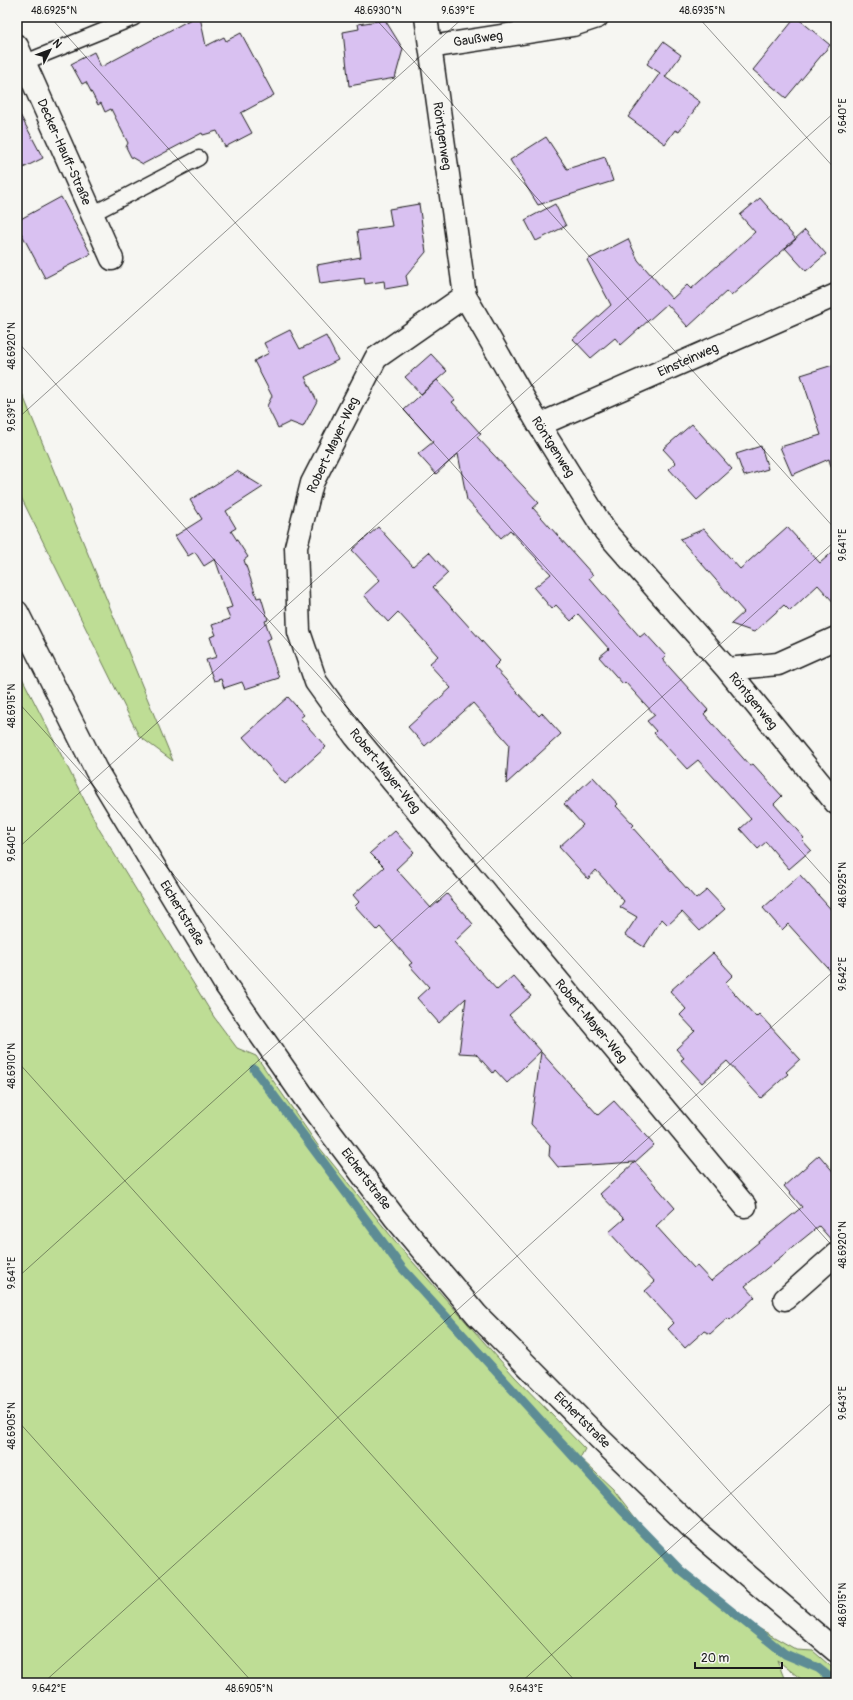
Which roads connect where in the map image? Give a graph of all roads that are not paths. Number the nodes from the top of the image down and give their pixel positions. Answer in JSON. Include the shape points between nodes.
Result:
{"nodes":[{"id":1,"x":426,"y":17,"type":"edge"},
{"id":2,"x":597,"y":17,"type":"edge"},
{"id":3,"x":134,"y":18,"type":"edge"},
{"id":4,"x":430,"y":47,"type":"junction"},
{"id":5,"x":20,"y":54,"type":"edge"},
{"id":6,"x":199,"y":158,"type":"dead end"},
{"id":7,"x":92,"y":214,"type":"junction"},
{"id":8,"x":112,"y":259,"type":"dead end"},
{"id":9,"x":836,"y":295,"type":"edge"},
{"id":10,"x":465,"y":296,"type":"junction"},
{"id":11,"x":539,"y":425,"type":"junction"},
{"id":12,"x":17,"y":612,"type":"edge"},
{"id":13,"x":836,"y":638,"type":"edge"},
{"id":14,"x":727,"y":669,"type":"junction"},
{"id":15,"x":836,"y":803,"type":"edge"},
{"id":16,"x":745,"y":1206,"type":"dead end"},
{"id":17,"x":836,"y":1254,"type":"edge"},
{"id":18,"x":785,"y":1299,"type":"dead end"},
{"id":19,"x":836,"y":1651,"type":"edge"}],
"edges":[{"from":1,"to":4,"type":"street","name":"Röntgenweg"},
{"from":2,"to":4,"type":"street","name":"Gaußweg","via":[[573,25]]},
{"from":3,"to":5,"type":"lane"},
{"from":4,"to":10,"type":"street","name":"Röntgenweg"},
{"from":5,"to":7,"type":"street","name":"Decker-Hauff-Straße"},
{"from":6,"to":7,"type":"lane"},
{"from":7,"to":8,"type":"street","name":"Decker-Hauff-Straße"},
{"from":9,"to":11,"type":"street","name":"Einsteinweg"},
{"from":10,"to":11,"type":"street","name":"Röntgenweg"},
{"from":10,"to":16,"type":"street","name":"Robert-Mayer-Weg","via":[[376,358],[312,483],[296,547],[299,632],[316,682],[355,736]]},
{"from":11,"to":14,"type":"street","name":"Röntgenweg","via":[[605,531]]},
{"from":12,"to":19,"type":"street","name":"Eichertstraße","via":[[96,770],[225,984],[306,1100],[395,1218],[477,1315],[604,1443],[693,1529]]},
{"from":13,"to":14,"type":"street","via":[[778,664]]},
{"from":14,"to":15,"type":"street","name":"Röntgenweg"},
{"from":17,"to":18,"type":"street"}]}
